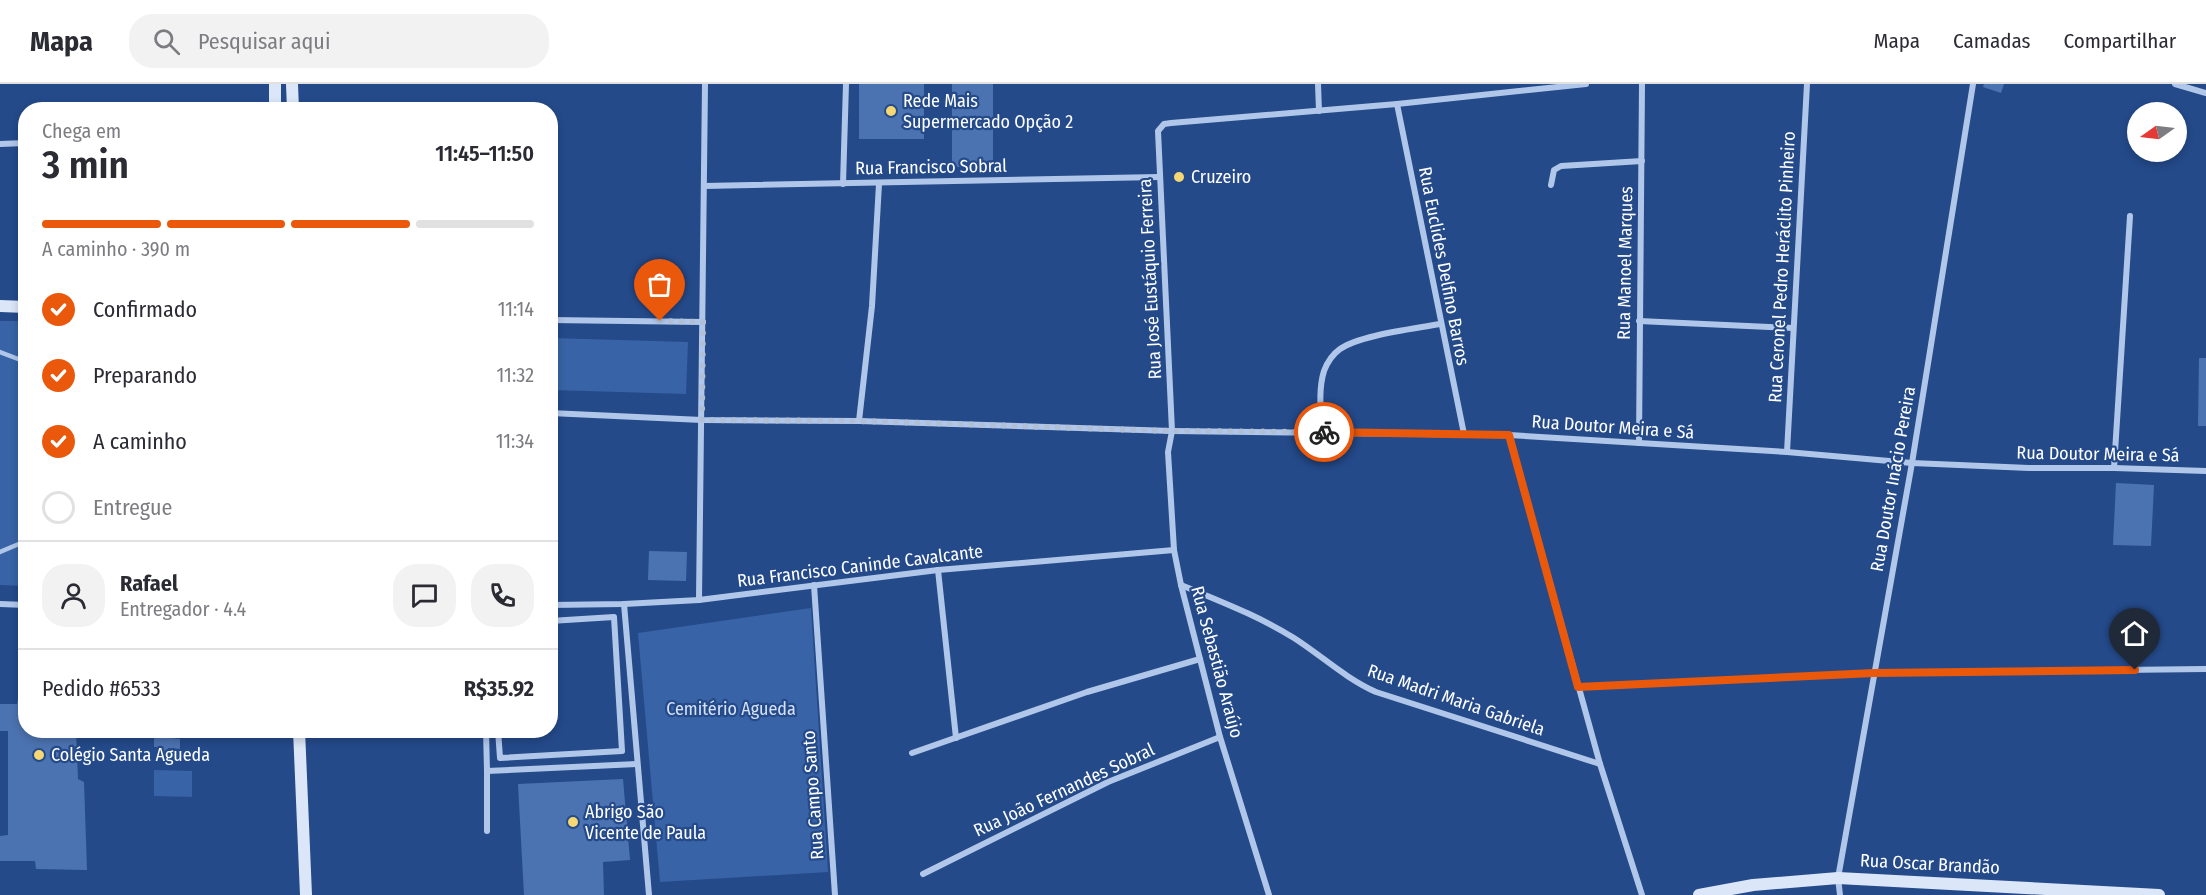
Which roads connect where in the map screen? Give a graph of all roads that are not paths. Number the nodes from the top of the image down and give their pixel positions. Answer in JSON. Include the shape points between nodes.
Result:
{"nodes":[{"id":1,"x":275,"y":84,"type":"edge"},
{"id":2,"x":292,"y":84,"type":"edge"},
{"id":3,"x":705,"y":84,"type":"edge"},
{"id":4,"x":846,"y":84,"type":"edge"},
{"id":5,"x":1318,"y":84,"type":"edge"},
{"id":6,"x":1586,"y":84,"type":"edge"},
{"id":7,"x":1642,"y":84,"type":"edge"},
{"id":8,"x":1808,"y":84,"type":"edge"},
{"id":9,"x":1973,"y":84,"type":"edge"},
{"id":10,"x":2175,"y":84,"type":"edge"},
{"id":11,"x":2206,"y":93,"type":"edge"},
{"id":12,"x":275,"y":102,"type":"edge"},
{"id":13,"x":293,"y":102,"type":"edge"},
{"id":14,"x":1397,"y":104,"type":"junction"},
{"id":15,"x":1319,"y":111,"type":"junction"},
{"id":16,"x":18,"y":143,"type":"edge"},
{"id":17,"x":0,"y":144,"type":"edge"},
{"id":18,"x":1642,"y":161,"type":"junction"},
{"id":19,"x":1159,"y":177,"type":"junction"},
{"id":20,"x":843,"y":184,"type":"junction"},
{"id":21,"x":879,"y":184,"type":"junction"},
{"id":22,"x":1551,"y":185,"type":"dead end"},
{"id":23,"x":704,"y":186,"type":"junction"},
{"id":24,"x":2130,"y":216,"type":"dead end"},
{"id":25,"x":0,"y":306,"type":"edge"},
{"id":26,"x":18,"y":307,"type":"edge"},
{"id":27,"x":558,"y":320,"type":"edge"},
{"id":28,"x":1639,"y":321,"type":"junction"},
{"id":29,"x":703,"y":322,"type":"junction"},
{"id":30,"x":1440,"y":324,"type":"junction"},
{"id":31,"x":1793,"y":328,"type":"junction"},
{"id":32,"x":0,"y":352,"type":"edge"},
{"id":33,"x":18,"y":359,"type":"edge"},
{"id":34,"x":558,"y":413,"type":"edge"},
{"id":35,"x":702,"y":420,"type":"junction"},
{"id":36,"x":859,"y":421,"type":"junction"},
{"id":37,"x":1172,"y":431,"type":"junction"},
{"id":38,"x":1322,"y":432,"type":"junction"},
{"id":39,"x":1464,"y":434,"type":"junction"},
{"id":40,"x":1509,"y":435,"type":"junction"},
{"id":41,"x":1639,"y":443,"type":"junction"},
{"id":42,"x":1787,"y":452,"type":"junction"},
{"id":43,"x":1912,"y":463,"type":"junction"},
{"id":44,"x":2114,"y":468,"type":"junction"},
{"id":45,"x":2206,"y":471,"type":"edge"},
{"id":46,"x":18,"y":544,"type":"edge"},
{"id":47,"x":1174,"y":550,"type":"junction"},
{"id":48,"x":0,"y":552,"type":"edge"},
{"id":49,"x":938,"y":570,"type":"junction"},
{"id":50,"x":814,"y":585,"type":"junction"},
{"id":51,"x":1181,"y":585,"type":"junction"},
{"id":52,"x":699,"y":600,"type":"junction"},
{"id":53,"x":0,"y":604,"type":"edge"},
{"id":54,"x":624,"y":604,"type":"junction"},
{"id":55,"x":18,"y":605,"type":"edge"},
{"id":56,"x":558,"y":605,"type":"edge"},
{"id":57,"x":558,"y":620,"type":"edge"},
{"id":58,"x":1200,"y":659,"type":"junction"},
{"id":59,"x":2206,"y":669,"type":"edge"},
{"id":60,"x":1874,"y":673,"type":"junction"},
{"id":61,"x":1578,"y":687,"type":"junction"},
{"id":62,"x":1220,"y":737,"type":"junction"},
{"id":63,"x":299,"y":738,"type":"edge"},
{"id":64,"x":486,"y":738,"type":"edge"},
{"id":65,"x":499,"y":738,"type":"edge"},
{"id":66,"x":956,"y":738,"type":"junction"},
{"id":67,"x":912,"y":753,"type":"dead end"},
{"id":68,"x":637,"y":764,"type":"junction"},
{"id":69,"x":1600,"y":764,"type":"junction"},
{"id":70,"x":487,"y":771,"type":"junction"},
{"id":71,"x":487,"y":831,"type":"dead end"},
{"id":72,"x":922,"y":874,"type":"dead end"},
{"id":73,"x":1838,"y":878,"type":"junction"},
{"id":74,"x":306,"y":895,"type":"edge"},
{"id":75,"x":649,"y":895,"type":"edge"},
{"id":76,"x":835,"y":895,"type":"edge"},
{"id":77,"x":1269,"y":895,"type":"edge"},
{"id":78,"x":1642,"y":895,"type":"edge"},
{"id":79,"x":1699,"y":895,"type":"edge"},
{"id":80,"x":1840,"y":895,"type":"edge"},
{"id":81,"x":2159,"y":895,"type":"edge"}],
"edges":[{"from":1,"to":12,"type":"street"},
{"from":2,"to":13,"type":"street"},
{"from":3,"to":23,"type":"street"},
{"from":4,"to":20,"type":"street"},
{"from":5,"to":15,"type":"street"},
{"from":6,"to":14,"type":"street"},
{"from":7,"to":18,"type":"street","name":"Rua Manoel Marques"},
{"from":8,"to":31,"type":"street","name":"Rua Ceronel Pedro Heráclito Pinheiro"},
{"from":9,"to":43,"type":"street","name":"Rua Doutor Inácio Pereira"},
{"from":10,"to":11,"type":"street"},
{"from":14,"to":15,"type":"street"},
{"from":14,"to":30,"type":"street","name":"Rua Euclides Delfino Barros"},
{"from":15,"to":19,"type":"street","name":"Rua José Eustáquio Ferreira","via":[[1160,126]]},
{"from":16,"to":17,"type":"street"},
{"from":18,"to":22,"type":"street","via":[[1561,166],[1554,170]]},
{"from":18,"to":28,"type":"street","name":"Rua Manoel Marques"},
{"from":19,"to":21,"type":"street","name":"Rua Francisco Sobral"},
{"from":19,"to":37,"type":"street","name":"Rua José Eustáquio Ferreira"},
{"from":20,"to":21,"type":"street","name":"Rua Francisco Sobral"},
{"from":20,"to":23,"type":"street","name":"Rua Francisco Sobral"},
{"from":21,"to":36,"type":"street","via":[[872,306]]},
{"from":23,"to":29,"type":"street"},
{"from":24,"to":44,"type":"street"},
{"from":25,"to":26,"type":"street"},
{"from":27,"to":29,"type":"street"},
{"from":28,"to":31,"type":"street"},
{"from":28,"to":41,"type":"street","name":"Rua Manoel Marques"},
{"from":29,"to":35,"type":"street"},
{"from":30,"to":38,"type":"street","via":[[1371,337],[1341,348],[1325,369],[1322,380]]},
{"from":30,"to":39,"type":"street","name":"Rua Euclides Delfino Barros"},
{"from":31,"to":42,"type":"street","name":"Rua Ceronel Pedro Heráclito Pinheiro"},
{"from":32,"to":33,"type":"lane"},
{"from":34,"to":35,"type":"street","name":"Rua Doutor Meira e Sá"},
{"from":35,"to":36,"type":"street","name":"Rua Doutor Meira e Sá"},
{"from":35,"to":52,"type":"street"},
{"from":36,"to":37,"type":"street","name":"Rua Doutor Meira e Sá"},
{"from":37,"to":38,"type":"street","name":"Rua Doutor Meira e Sá"},
{"from":37,"to":47,"type":"street","name":"Rua Sebastião Araújo","via":[[1168,452]]},
{"from":38,"to":39,"type":"street","name":"Rua Doutor Meira e Sá"},
{"from":39,"to":40,"type":"street","name":"Rua Doutor Meira e Sá"},
{"from":40,"to":41,"type":"street","name":"Rua Doutor Meira e Sá"},
{"from":40,"to":61,"type":"street"},
{"from":41,"to":42,"type":"street","name":"Rua Doutor Meira e Sá"},
{"from":42,"to":43,"type":"street","name":"Rua Doutor Meira e Sá"},
{"from":43,"to":44,"type":"street","name":"Rua Doutor Meira e Sá"},
{"from":43,"to":60,"type":"street","name":"Rua Doutor Inácio Pereira"},
{"from":44,"to":45,"type":"street","name":"Rua Doutor Meira e Sá"},
{"from":46,"to":48,"type":"lane"},
{"from":47,"to":49,"type":"street","name":"Rua Francisco Caninde Cavalcante"},
{"from":47,"to":51,"type":"street","name":"Rua Sebastião Araújo"},
{"from":49,"to":50,"type":"street","name":"Rua Francisco Caninde Cavalcante"},
{"from":49,"to":66,"type":"street"},
{"from":50,"to":52,"type":"street","name":"Rua Francisco Caninde Cavalcante"},
{"from":50,"to":76,"type":"street","name":"Rua Campo Santo"},
{"from":51,"to":58,"type":"street","name":"Rua Sebastião Araújo"},
{"from":51,"to":69,"type":"street","name":"Rua Madri Maria Gabriela","via":[[1272,625],[1350,679],[1376,692]]},
{"from":52,"to":54,"type":"street","name":"Rua Francisco Caninde Cavalcante"},
{"from":53,"to":55,"type":"street"},
{"from":54,"to":56,"type":"street","name":"Rua Francisco Caninde Cavalcante"},
{"from":54,"to":68,"type":"street"},
{"from":57,"to":65,"type":"street","via":[[614,617],[622,751],[500,758]]},
{"from":58,"to":62,"type":"street","name":"Rua Sebastião Araújo"},
{"from":58,"to":66,"type":"street","via":[[1087,692]]},
{"from":59,"to":60,"type":"street"},
{"from":60,"to":61,"type":"street"},
{"from":60,"to":73,"type":"street","name":"Rua Doutor Inácio Pereira"},
{"from":61,"to":69,"type":"street"},
{"from":62,"to":72,"type":"street","name":"Rua João Fernandes Sobral","via":[[1108,782]]},
{"from":62,"to":77,"type":"street","name":"Rua Sebastião Araújo"},
{"from":63,"to":74,"type":"street"},
{"from":64,"to":70,"type":"street"},
{"from":66,"to":67,"type":"street"},
{"from":68,"to":70,"type":"street"},
{"from":68,"to":75,"type":"street"},
{"from":69,"to":78,"type":"street"},
{"from":70,"to":71,"type":"street"},
{"from":73,"to":79,"type":"street","name":"Rua Oscar Brandão","via":[[1753,885]]},
{"from":73,"to":80,"type":"street","name":"Rua Doutor Inácio Pereira"},
{"from":73,"to":81,"type":"street","name":"Rua Oscar Brandão"}]}
